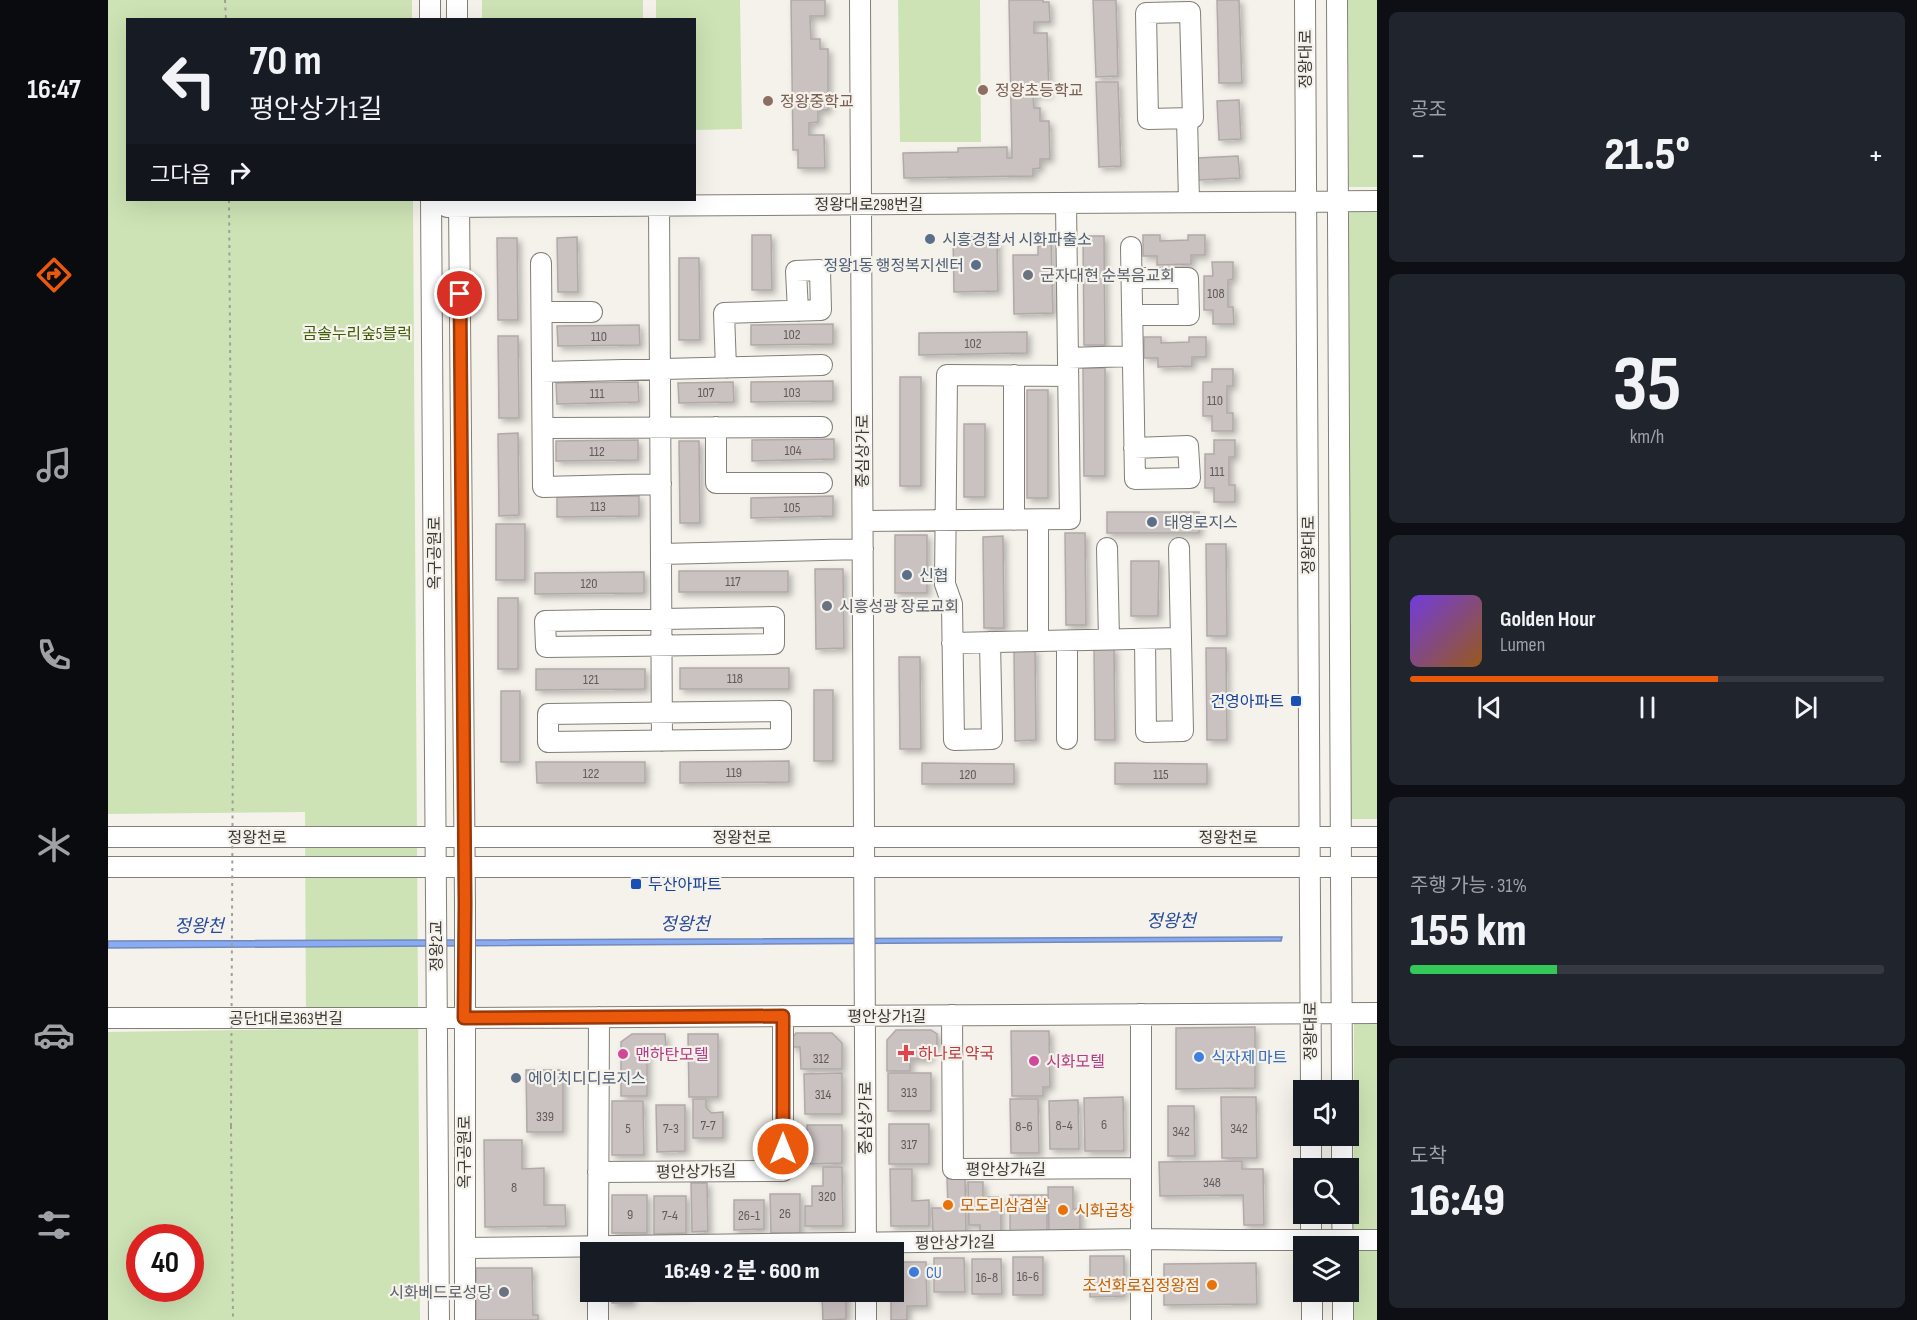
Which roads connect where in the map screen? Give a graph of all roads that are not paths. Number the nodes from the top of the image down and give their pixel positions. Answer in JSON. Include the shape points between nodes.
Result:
{"nodes":[{"id":1,"x":430,"y":0,"type":"edge"},
{"id":2,"x":457,"y":0,"type":"edge"},
{"id":3,"x":860,"y":0,"type":"edge"},
{"id":4,"x":1305,"y":0,"type":"edge"},
{"id":5,"x":1337,"y":0,"type":"edge"},
{"id":6,"x":430,"y":18,"type":"edge"},
{"id":7,"x":458,"y":18,"type":"edge"},
{"id":8,"x":1187,"y":118,"type":"junction"},
{"id":9,"x":1306,"y":201,"type":"junction"},
{"id":10,"x":1338,"y":201,"type":"junction"},
{"id":11,"x":1377,"y":201,"type":"edge"},
{"id":12,"x":1066,"y":202,"type":"junction"},
{"id":13,"x":1189,"y":202,"type":"junction"},
{"id":14,"x":459,"y":203,"type":"edge"},
{"id":15,"x":431,"y":204,"type":"edge"},
{"id":16,"x":861,"y":204,"type":"junction"},
{"id":17,"x":659,"y":205,"type":"junction"},
{"id":18,"x":1131,"y":247,"type":"dead end"},
{"id":19,"x":541,"y":263,"type":"dead end"},
{"id":20,"x":1131,"y":278,"type":"junction"},
{"id":21,"x":798,"y":311,"type":"dead end"},
{"id":22,"x":542,"y":312,"type":"junction"},
{"id":23,"x":592,"y":312,"type":"dead end"},
{"id":24,"x":1132,"y":315,"type":"junction"},
{"id":25,"x":1133,"y":356,"type":"junction"},
{"id":26,"x":822,"y":365,"type":"dead end"},
{"id":27,"x":1068,"y":367,"type":"junction"},
{"id":28,"x":726,"y":368,"type":"junction"},
{"id":29,"x":660,"y":369,"type":"junction"},
{"id":30,"x":542,"y":372,"type":"junction"},
{"id":31,"x":1014,"y":375,"type":"junction"},
{"id":32,"x":822,"y":427,"type":"dead end"},
{"id":33,"x":543,"y":428,"type":"junction"},
{"id":34,"x":660,"y":428,"type":"junction"},
{"id":35,"x":716,"y":428,"type":"junction"},
{"id":36,"x":1134,"y":448,"type":"dead end"},
{"id":37,"x":822,"y":483,"type":"dead end"},
{"id":38,"x":661,"y":484,"type":"junction"},
{"id":39,"x":947,"y":520,"type":"junction"},
{"id":40,"x":1014,"y":520,"type":"junction"},
{"id":41,"x":1038,"y":520,"type":"junction"},
{"id":42,"x":862,"y":521,"type":"junction"},
{"id":43,"x":1107,"y":548,"type":"dead end"},
{"id":44,"x":1179,"y":548,"type":"dead end"},
{"id":45,"x":862,"y":549,"type":"junction"},
{"id":46,"x":661,"y":554,"type":"junction"},
{"id":47,"x":661,"y":619,"type":"junction"},
{"id":48,"x":1181,"y":638,"type":"junction"},
{"id":49,"x":1109,"y":639,"type":"junction"},
{"id":50,"x":1145,"y":639,"type":"junction"},
{"id":51,"x":1067,"y":640,"type":"junction"},
{"id":52,"x":1038,"y":641,"type":"junction"},
{"id":53,"x":990,"y":642,"type":"junction"},
{"id":54,"x":952,"y":644,"type":"junction"},
{"id":55,"x":662,"y":645,"type":"junction"},
{"id":56,"x":662,"y":713,"type":"junction"},
{"id":57,"x":1067,"y":739,"type":"dead end"},
{"id":58,"x":662,"y":741,"type":"junction"},
{"id":59,"x":465,"y":836,"type":"junction"},
{"id":60,"x":108,"y":837,"type":"edge"},
{"id":61,"x":435,"y":837,"type":"junction"},
{"id":62,"x":1309,"y":837,"type":"junction"},
{"id":63,"x":1341,"y":837,"type":"junction"},
{"id":64,"x":1377,"y":837,"type":"edge"},
{"id":65,"x":864,"y":838,"type":"junction"},
{"id":66,"x":436,"y":866,"type":"junction"},
{"id":67,"x":465,"y":866,"type":"junction"},
{"id":68,"x":108,"y":867,"type":"edge"},
{"id":69,"x":864,"y":867,"type":"junction"},
{"id":70,"x":1309,"y":867,"type":"junction"},
{"id":71,"x":1341,"y":867,"type":"junction"},
{"id":72,"x":1377,"y":867,"type":"edge"},
{"id":73,"x":465,"y":904,"type":"joint"},
{"id":74,"x":436,"y":906,"type":"joint"},
{"id":75,"x":464,"y":984,"type":"joint"},
{"id":76,"x":436,"y":985,"type":"joint"},
{"id":77,"x":1310,"y":1013,"type":"junction"},
{"id":78,"x":1342,"y":1013,"type":"junction"},
{"id":79,"x":1377,"y":1013,"type":"edge"},
{"id":80,"x":1141,"y":1014,"type":"junction"},
{"id":81,"x":952,"y":1015,"type":"junction"},
{"id":82,"x":783,"y":1016,"type":"junction"},
{"id":83,"x":865,"y":1016,"type":"junction"},
{"id":84,"x":599,"y":1017,"type":"junction"},
{"id":85,"x":108,"y":1018,"type":"edge"},
{"id":86,"x":436,"y":1018,"type":"junction"},
{"id":87,"x":464,"y":1018,"type":"junction"},
{"id":88,"x":1311,"y":1080,"type":"edge"},
{"id":89,"x":1342,"y":1080,"type":"edge"},
{"id":90,"x":1141,"y":1168,"type":"junction"},
{"id":91,"x":598,"y":1172,"type":"junction"},
{"id":92,"x":1141,"y":1239,"type":"junction"},
{"id":93,"x":1377,"y":1240,"type":"edge"},
{"id":94,"x":598,"y":1242,"type":"edge"},
{"id":95,"x":866,"y":1242,"type":"edge"},
{"id":96,"x":904,"y":1247,"type":"edge"},
{"id":97,"x":465,"y":1248,"type":"junction"},
{"id":98,"x":580,"y":1250,"type":"edge"},
{"id":99,"x":598,"y":1302,"type":"edge"},
{"id":100,"x":866,"y":1302,"type":"edge"},
{"id":101,"x":1312,"y":1302,"type":"edge"},
{"id":102,"x":1343,"y":1302,"type":"edge"},
{"id":103,"x":439,"y":1320,"type":"edge"},
{"id":104,"x":465,"y":1320,"type":"edge"},
{"id":105,"x":598,"y":1320,"type":"edge"},
{"id":106,"x":866,"y":1320,"type":"edge"},
{"id":107,"x":1141,"y":1320,"type":"edge"},
{"id":108,"x":1312,"y":1320,"type":"edge"},
{"id":109,"x":1343,"y":1320,"type":"edge"}],
"edges":[{"from":1,"to":6,"type":"street"},
{"from":2,"to":7,"type":"street"},
{"from":3,"to":16,"type":"street","name":"중심상가로"},
{"from":4,"to":9,"type":"street","name":"정왕대로"},
{"from":5,"to":10,"type":"street","name":"정왕대로"},
{"from":8,"to":8,"type":"street","via":[[1192,118],[1190,12],[1146,13],[1148,119]]},
{"from":8,"to":13,"type":"street"},
{"from":9,"to":10,"type":"street","name":"정왕대로298번길"},
{"from":9,"to":13,"type":"street","name":"정왕대로298번길"},
{"from":9,"to":62,"type":"street","name":"정왕대로"},
{"from":10,"to":11,"type":"street","name":"정왕대로298번길"},
{"from":10,"to":63,"type":"street","name":"정왕대로"},
{"from":12,"to":13,"type":"street","name":"정왕대로298번길"},
{"from":12,"to":16,"type":"street","name":"정왕대로298번길"},
{"from":12,"to":27,"type":"street"},
{"from":14,"to":15,"type":"street","name":"정왕대로298번길"},
{"from":14,"to":17,"type":"street","name":"정왕대로298번길"},
{"from":14,"to":59,"type":"street","name":"옥구공원로"},
{"from":15,"to":61,"type":"street","name":"옥구공원로"},
{"from":16,"to":17,"type":"street","name":"정왕대로298번길"},
{"from":16,"to":42,"type":"street","name":"중심상가로"},
{"from":17,"to":29,"type":"street"},
{"from":18,"to":20,"type":"street"},
{"from":19,"to":22,"type":"street"},
{"from":20,"to":24,"type":"street"},
{"from":20,"to":24,"type":"street","via":[[1188,278],[1189,315]]},
{"from":21,"to":28,"type":"street","via":[[724,313]]},
{"from":22,"to":23,"type":"street"},
{"from":22,"to":30,"type":"street"},
{"from":24,"to":25,"type":"street"},
{"from":25,"to":27,"type":"street"},
{"from":25,"to":36,"type":"street"},
{"from":26,"to":28,"type":"street"},
{"from":27,"to":31,"type":"street"},
{"from":27,"to":41,"type":"street","via":[[1070,519]]},
{"from":28,"to":29,"type":"street"},
{"from":29,"to":30,"type":"street"},
{"from":29,"to":34,"type":"street"},
{"from":30,"to":33,"type":"street"},
{"from":31,"to":39,"type":"street","via":[[947,375]]},
{"from":31,"to":40,"type":"street"},
{"from":32,"to":35,"type":"street"},
{"from":33,"to":34,"type":"street"},
{"from":33,"to":38,"type":"street","via":[[543,487]]},
{"from":34,"to":35,"type":"street"},
{"from":34,"to":38,"type":"street"},
{"from":35,"to":37,"type":"street","via":[[716,483]]},
{"from":38,"to":46,"type":"street"},
{"from":39,"to":40,"type":"street"},
{"from":39,"to":42,"type":"street"},
{"from":39,"to":54,"type":"street","via":[[945,584],[952,604]]},
{"from":40,"to":41,"type":"street"},
{"from":41,"to":52,"type":"street"},
{"from":42,"to":45,"type":"street","name":"중심상가로"},
{"from":43,"to":49,"type":"street"},
{"from":44,"to":48,"type":"street"},
{"from":45,"to":46,"type":"street"},
{"from":45,"to":65,"type":"street","name":"중심상가로"},
{"from":46,"to":47,"type":"street"},
{"from":47,"to":55,"type":"street"},
{"from":47,"to":55,"type":"street","via":[[774,617],[774,644]]},
{"from":47,"to":55,"type":"street","via":[[546,621],[546,647]]},
{"from":48,"to":50,"type":"street"},
{"from":48,"to":50,"type":"street","via":[[1183,731],[1146,732]]},
{"from":49,"to":50,"type":"street"},
{"from":49,"to":51,"type":"street"},
{"from":51,"to":52,"type":"street"},
{"from":51,"to":57,"type":"street"},
{"from":52,"to":53,"type":"street"},
{"from":53,"to":54,"type":"street"},
{"from":53,"to":54,"type":"street","via":[[992,740],[954,740]]},
{"from":55,"to":56,"type":"street"},
{"from":56,"to":58,"type":"street"},
{"from":56,"to":58,"type":"street","via":[[548,714],[548,742]]},
{"from":56,"to":58,"type":"street","via":[[781,711],[781,739]]},
{"from":59,"to":61,"type":"street","name":"정왕천로"},
{"from":59,"to":65,"type":"street","name":"정왕천로"},
{"from":59,"to":67,"type":"street","name":"옥구공원로"},
{"from":60,"to":61,"type":"street","name":"정왕천로"},
{"from":61,"to":66,"type":"street","name":"옥구공원로"},
{"from":62,"to":63,"type":"street","name":"정왕천로"},
{"from":62,"to":65,"type":"street","name":"정왕천로"},
{"from":62,"to":70,"type":"street","name":"정왕대로"},
{"from":63,"to":64,"type":"street","name":"정왕천로"},
{"from":63,"to":71,"type":"street","name":"정왕대로"},
{"from":65,"to":69,"type":"street","name":"중심상가로"},
{"from":66,"to":67,"type":"street","name":"정왕천로"},
{"from":66,"to":68,"type":"street","name":"정왕천로"},
{"from":66,"to":74,"type":"street","name":"옥구공원로"},
{"from":67,"to":69,"type":"street","name":"정왕천로"},
{"from":67,"to":73,"type":"street","name":"옥구공원로"},
{"from":69,"to":70,"type":"street","name":"정왕천로"},
{"from":69,"to":83,"type":"street","name":"중심상가로"},
{"from":70,"to":71,"type":"street","name":"정왕천로"},
{"from":70,"to":77,"type":"street","name":"정왕대로"},
{"from":71,"to":72,"type":"street","name":"정왕천로"},
{"from":71,"to":78,"type":"street","name":"정왕대로"},
{"from":73,"to":75,"type":"street","name":"정왕2교"},
{"from":74,"to":76,"type":"street","name":"정왕2교"},
{"from":75,"to":87,"type":"street","name":"옥구공원로"},
{"from":76,"to":86,"type":"street","name":"옥구공원로"},
{"from":77,"to":78,"type":"street","name":"평안상가1길"},
{"from":77,"to":80,"type":"street","name":"평안상가1길"},
{"from":77,"to":88,"type":"street","name":"정왕대로"},
{"from":78,"to":79,"type":"street","name":"평안상가1길"},
{"from":78,"to":89,"type":"street","name":"정왕대로"},
{"from":80,"to":81,"type":"street","name":"평안상가1길"},
{"from":80,"to":90,"type":"street"},
{"from":81,"to":83,"type":"street","name":"평안상가1길"},
{"from":81,"to":90,"type":"street","name":"평안상가4길","via":[[953,1169]]},
{"from":82,"to":83,"type":"street","name":"평안상가1길"},
{"from":82,"to":84,"type":"street","name":"평안상가1길"},
{"from":82,"to":91,"type":"street","name":"평안상가5길","via":[[783,1171]]},
{"from":83,"to":95,"type":"street","name":"중심상가로"},
{"from":84,"to":87,"type":"street","name":"평안상가1길"},
{"from":84,"to":91,"type":"street"},
{"from":85,"to":86,"type":"street","name":"공단1대로363번길"},
{"from":86,"to":87,"type":"street","name":"공단1대로363번길"},
{"from":86,"to":103,"type":"street","name":"옥구공원로"},
{"from":87,"to":97,"type":"street","name":"옥구공원로"},
{"from":90,"to":92,"type":"street"},
{"from":91,"to":94,"type":"street"},
{"from":92,"to":93,"type":"street","name":"평안상가2길","bridge":true},
{"from":92,"to":96,"type":"street","name":"평안상가2길"},
{"from":92,"to":107,"type":"street"},
{"from":97,"to":98,"type":"street","name":"평안상가2길"},
{"from":97,"to":104,"type":"street","name":"옥구공원로"},
{"from":99,"to":105,"type":"street"},
{"from":100,"to":106,"type":"street"},
{"from":101,"to":108,"type":"street"},
{"from":102,"to":109,"type":"street"}]}
